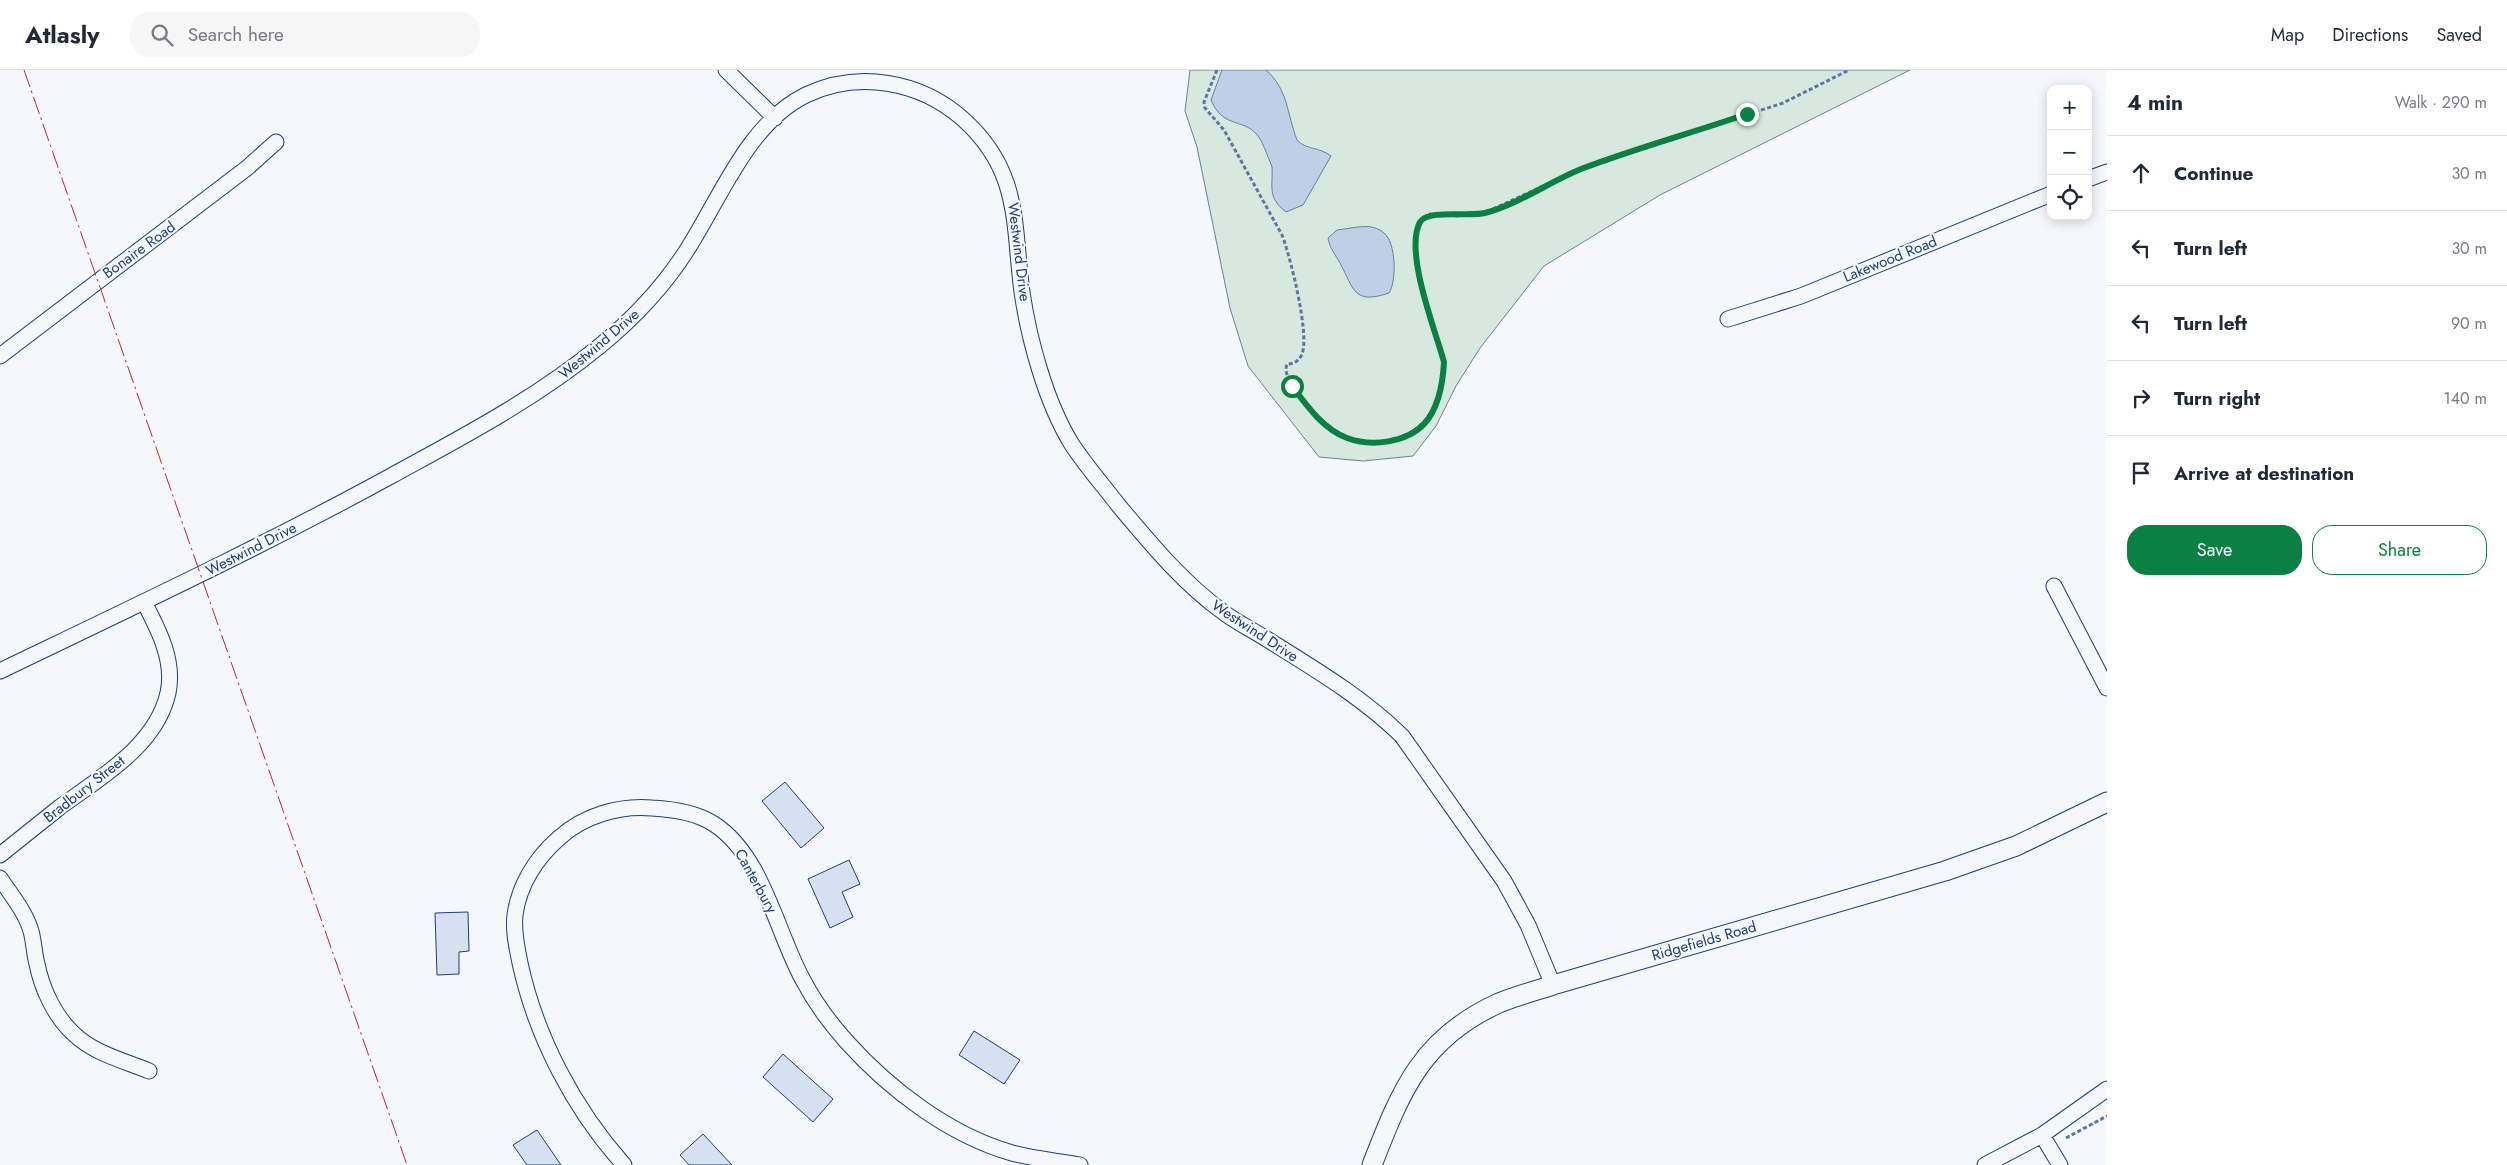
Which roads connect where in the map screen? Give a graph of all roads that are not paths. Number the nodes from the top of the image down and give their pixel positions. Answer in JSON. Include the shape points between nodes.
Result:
{"nodes":[{"id":1,"x":726,"y":70,"type":"edge"},
{"id":2,"x":775,"y":118,"type":"junction"},
{"id":3,"x":276,"y":142,"type":"dead end"},
{"id":4,"x":2107,"y":172,"type":"edge"},
{"id":5,"x":2092,"y":178,"type":"edge"},
{"id":6,"x":2047,"y":196,"type":"edge"},
{"id":7,"x":1728,"y":319,"type":"dead end"},
{"id":8,"x":0,"y":356,"type":"edge"},
{"id":9,"x":2054,"y":586,"type":"dead end"},
{"id":10,"x":144,"y":602,"type":"junction"},
{"id":11,"x":0,"y":670,"type":"edge"},
{"id":12,"x":2107,"y":688,"type":"edge"},
{"id":13,"x":2107,"y":802,"type":"edge"},
{"id":14,"x":0,"y":855,"type":"edge"},
{"id":15,"x":0,"y":878,"type":"edge"},
{"id":16,"x":1553,"y":985,"type":"junction"},
{"id":17,"x":149,"y":1070,"type":"dead end"},
{"id":18,"x":2107,"y":1089,"type":"edge"},
{"id":19,"x":2042,"y":1135,"type":"junction"},
{"id":20,"x":624,"y":1165,"type":"edge"},
{"id":21,"x":1080,"y":1165,"type":"edge"},
{"id":22,"x":1372,"y":1165,"type":"edge"},
{"id":23,"x":1985,"y":1165,"type":"edge"},
{"id":24,"x":2060,"y":1165,"type":"edge"}],
"edges":[{"from":1,"to":2,"type":"street"},
{"from":2,"to":10,"type":"street","name":"Westwind Drive","via":[[750,145],[685,254],[662,285],[634,317],[599,347],[510,411],[338,506]]},
{"from":2,"to":16,"type":"street","name":"Westwind Drive","via":[[800,97],[848,81],[899,85],[941,104],[965,120],[1000,168],[1011,193],[1022,292],[1038,367],[1069,440],[1158,553],[1195,590],[1227,616],[1340,685],[1402,736],[1504,881],[1528,925]]},
{"from":3,"to":8,"type":"street","name":"Bonaire Road","via":[[247,168]]},
{"from":4,"to":5,"type":"street"},
{"from":6,"to":7,"type":"street","name":"Lakewood Road","via":[[1801,296]]},
{"from":9,"to":12,"type":"street"},
{"from":10,"to":11,"type":"street","name":"Westwind Drive"},
{"from":10,"to":14,"type":"street","name":"Bradbury Street","via":[[162,636],[168,664],[168,691],[161,714],[124,760]]},
{"from":13,"to":16,"type":"street","name":"Ridgefields Road","via":[[2016,846],[1946,872]]},
{"from":15,"to":17,"type":"street","via":[[23,912],[31,931],[46,993],[58,1015],[74,1035],[101,1051]]},
{"from":16,"to":22,"type":"street","name":"Ridgefields Road","via":[[1499,1003],[1458,1025],[1440,1041],[1410,1078]]},
{"from":18,"to":19,"type":"street"},
{"from":19,"to":23,"type":"street"},
{"from":19,"to":24,"type":"street"},
{"from":20,"to":21,"type":"street","name":"Canterbury","via":[[578,1104],[535,1016],[516,946],[514,916],[533,865],[559,838],[589,818],[638,806],[690,815],[712,823],[733,840],[756,876],[803,980],[823,1011],[844,1040],[896,1088],[958,1131],[986,1144],[1014,1154]]}]}
